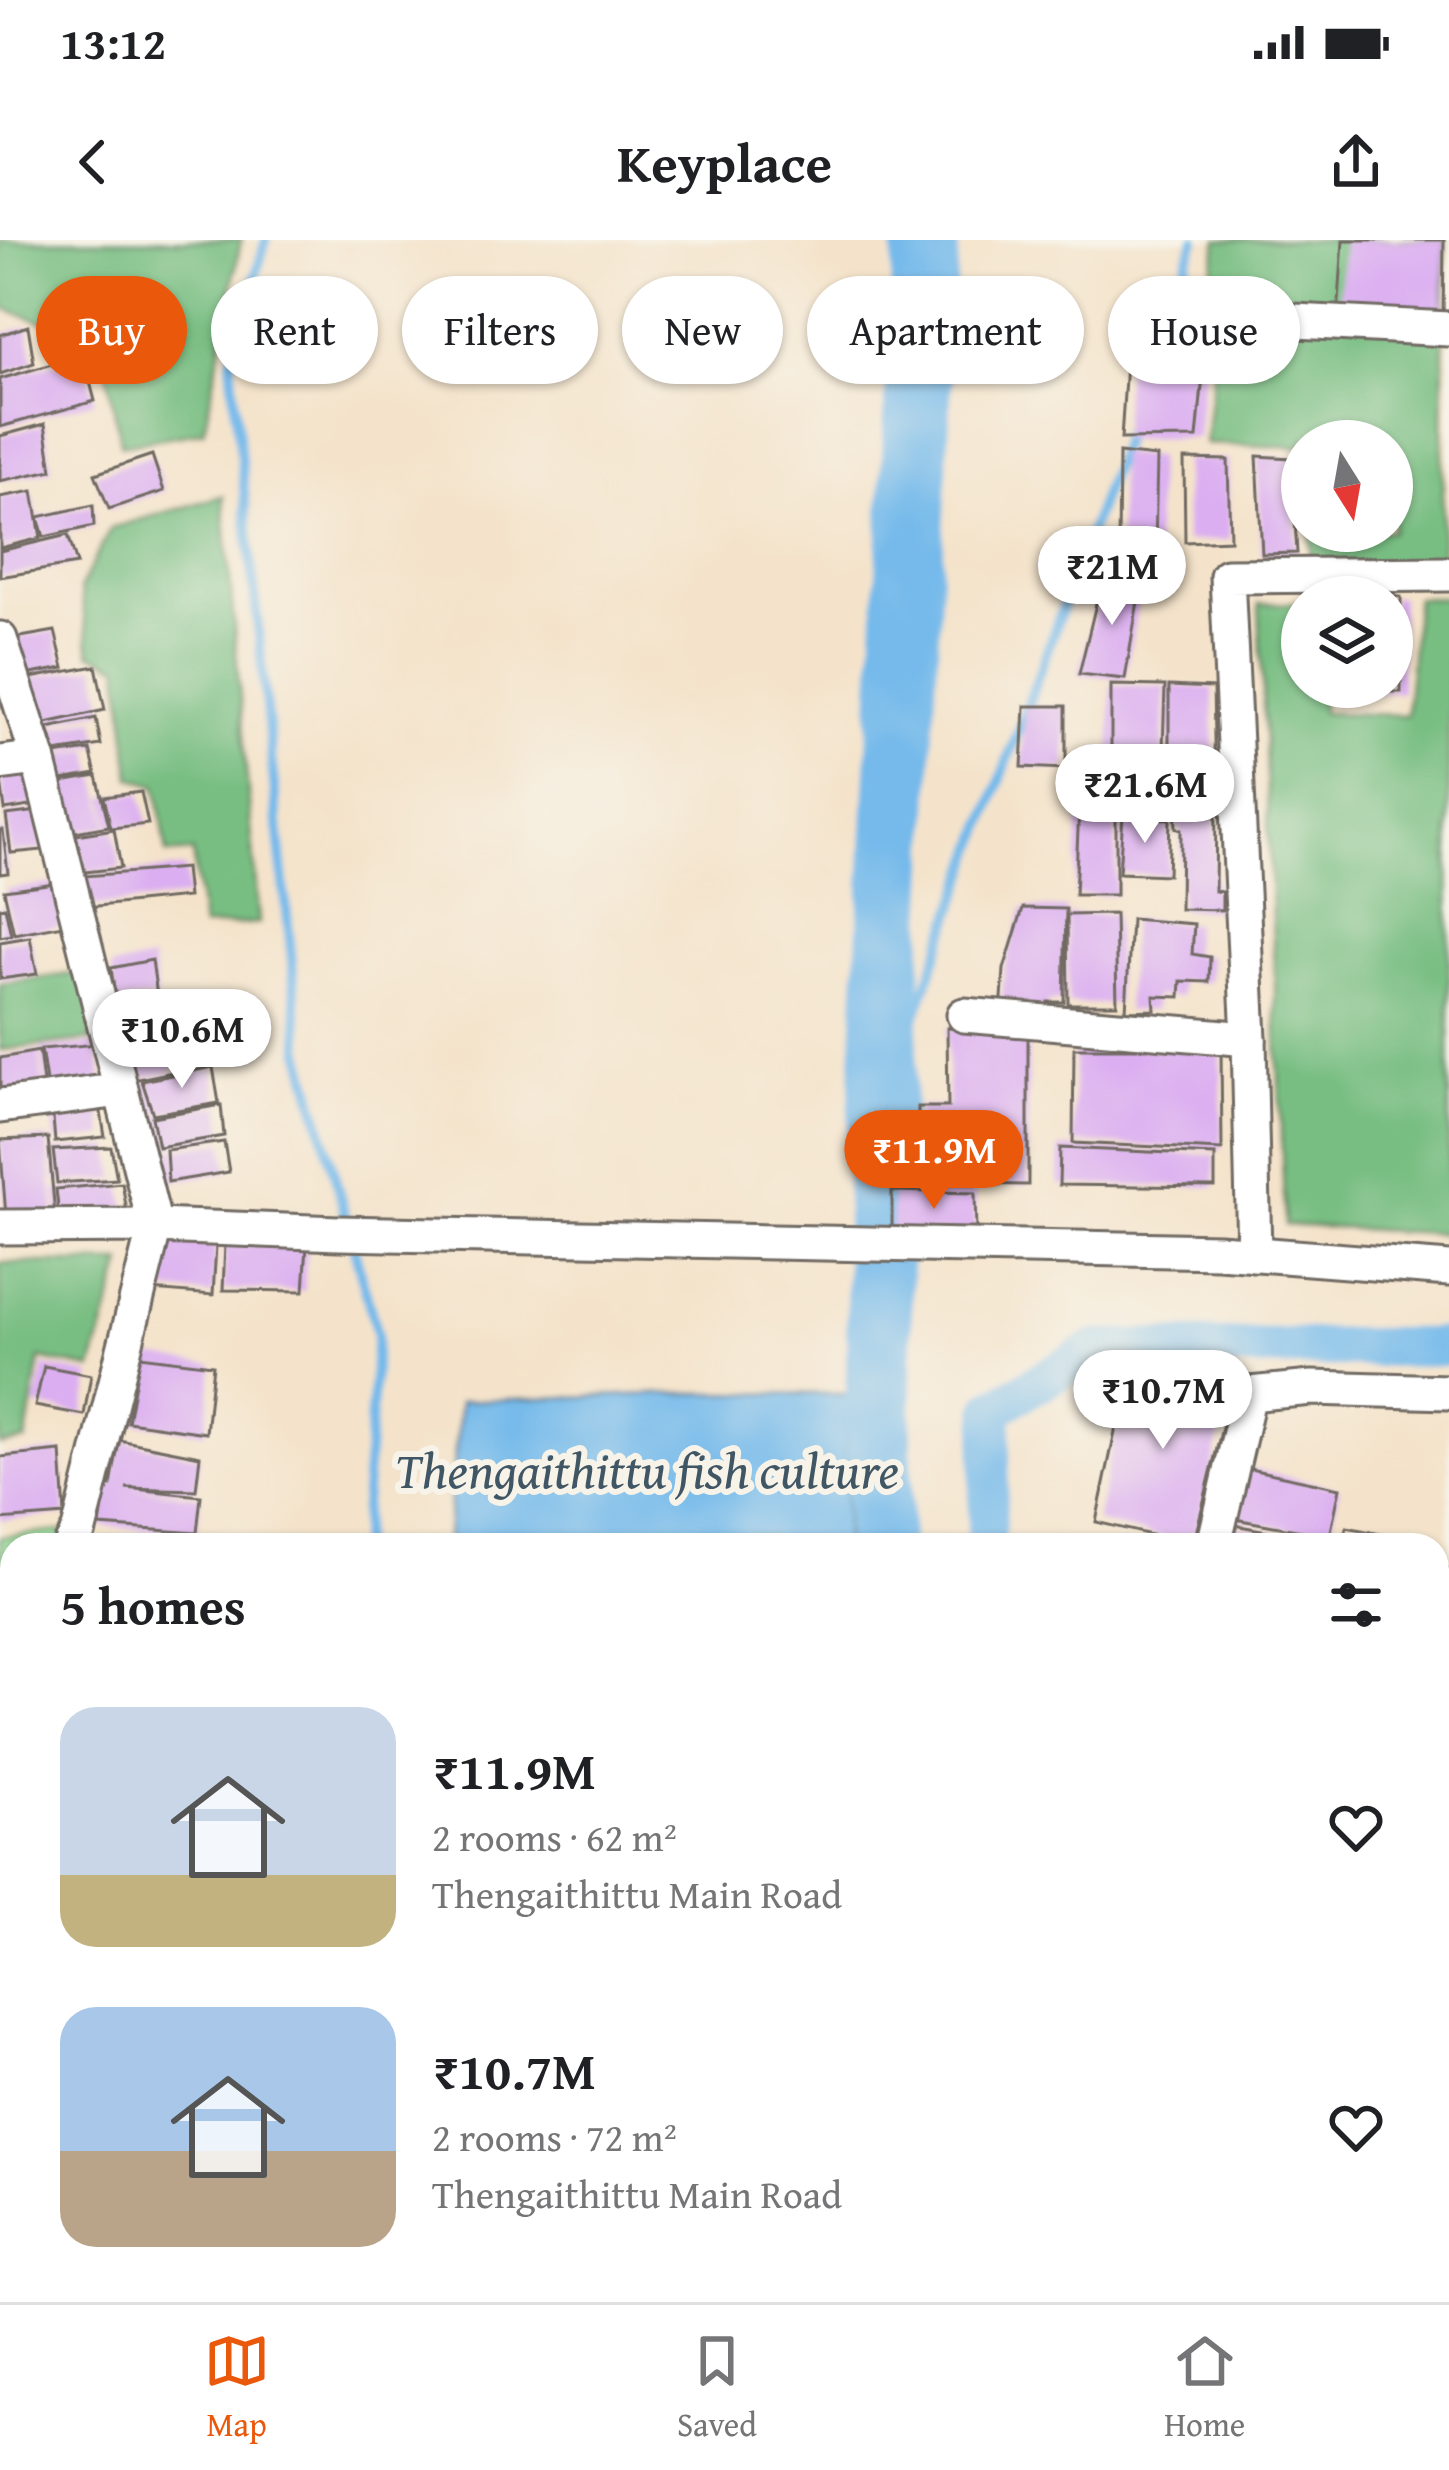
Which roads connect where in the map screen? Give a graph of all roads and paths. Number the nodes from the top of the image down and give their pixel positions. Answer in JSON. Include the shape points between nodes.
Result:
{"nodes":[{"id":1,"x":1300,"y":321,"type":"edge"},
{"id":2,"x":1449,"y":329,"type":"edge"},
{"id":3,"x":1449,"y":574,"type":"edge"},
{"id":4,"x":0,"y":639,"type":"edge"},
{"id":5,"x":38,"y":758,"type":"junction"},
{"id":6,"x":0,"y":763,"type":"edge"},
{"id":7,"x":964,"y":1015,"type":"dead end"},
{"id":8,"x":1249,"y":1039,"type":"junction"},
{"id":9,"x":121,"y":1090,"type":"junction"},
{"id":10,"x":0,"y":1106,"type":"edge"},
{"id":11,"x":155,"y":1226,"type":"junction"},
{"id":12,"x":0,"y":1227,"type":"edge"},
{"id":13,"x":1254,"y":1254,"type":"junction"},
{"id":14,"x":1449,"y":1269,"type":"edge"},
{"id":15,"x":1449,"y":1392,"type":"edge"},
{"id":16,"x":77,"y":1533,"type":"edge"},
{"id":17,"x":1217,"y":1533,"type":"edge"}],
"edges":[{"from":1,"to":2,"type":"street"},
{"from":3,"to":8,"type":"street","via":[[1227,576]]},
{"from":4,"to":5,"type":"street"},
{"from":5,"to":6,"type":"street"},
{"from":5,"to":9,"type":"street"},
{"from":7,"to":8,"type":"street"},
{"from":8,"to":13,"type":"street"},
{"from":9,"to":10,"type":"street"},
{"from":9,"to":11,"type":"street"},
{"from":11,"to":12,"type":"street"},
{"from":11,"to":13,"type":"street"},
{"from":11,"to":16,"type":"street"},
{"from":13,"to":14,"type":"street"},
{"from":15,"to":17,"type":"street","via":[[1249,1394]]}]}
